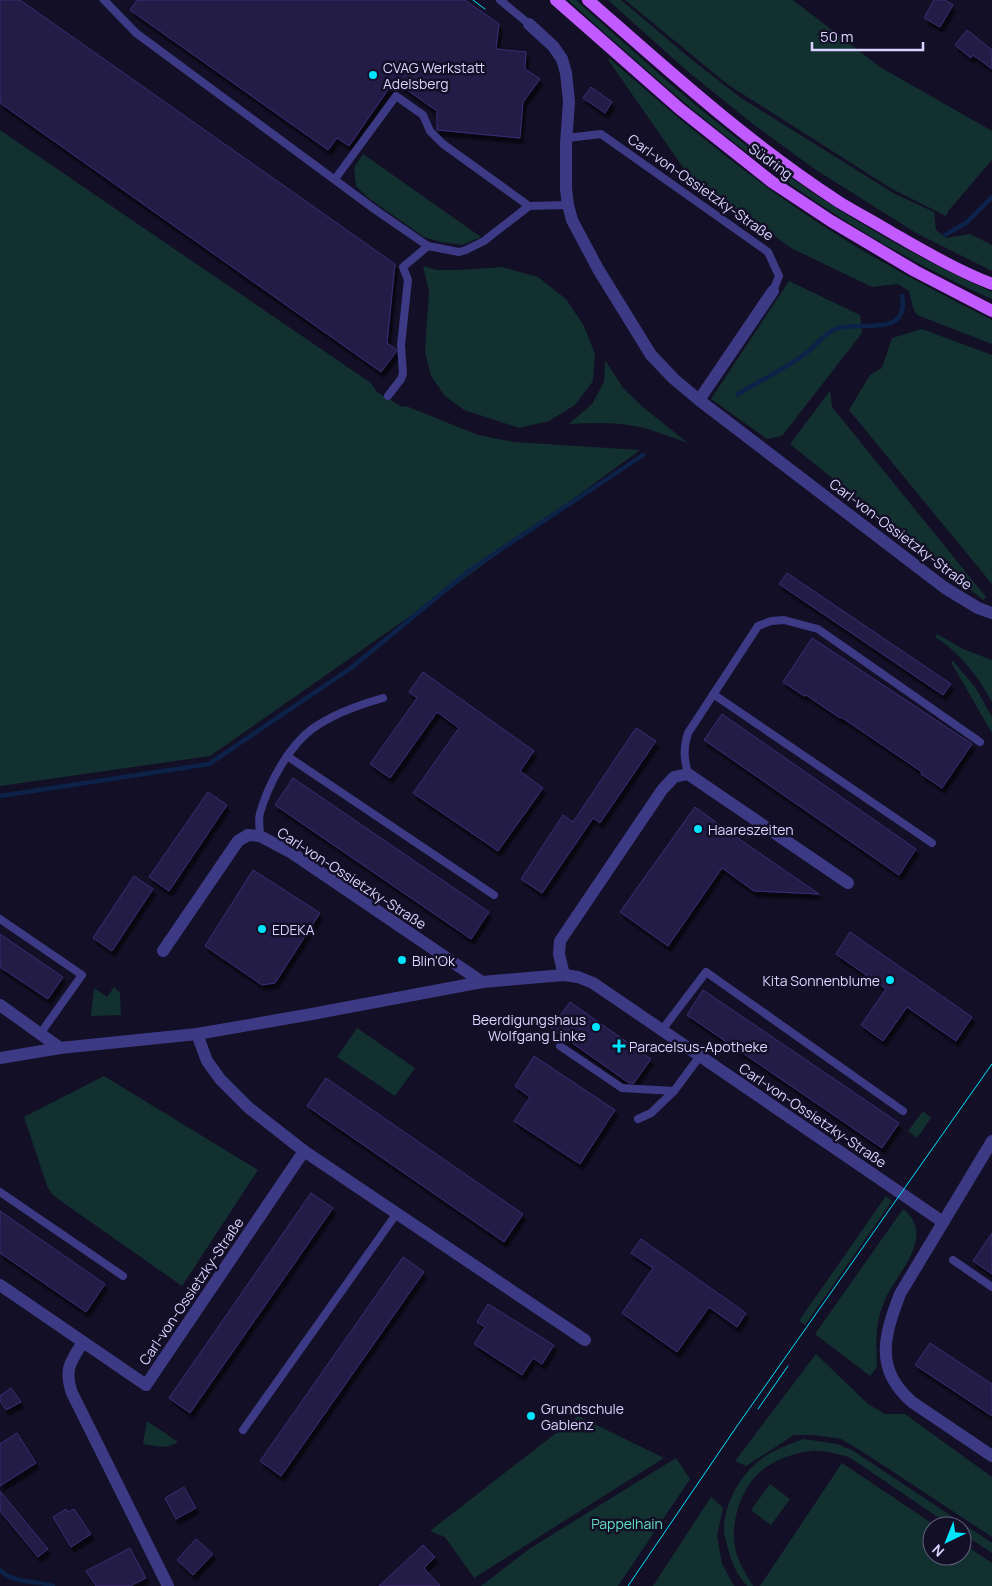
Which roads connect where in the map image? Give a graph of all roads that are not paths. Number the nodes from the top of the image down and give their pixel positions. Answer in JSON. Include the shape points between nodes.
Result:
{"nodes":[{"id":1,"x":104,"y":0,"type":"edge"},
{"id":2,"x":500,"y":0,"type":"edge"},
{"id":3,"x":556,"y":0,"type":"edge"},
{"id":4,"x":588,"y":0,"type":"edge"},
{"id":5,"x":529,"y":24,"type":"joint"},
{"id":6,"x":567,"y":138,"type":"junction"},
{"id":7,"x":335,"y":179,"type":"junction"},
{"id":8,"x":568,"y":204,"type":"junction"},
{"id":9,"x":529,"y":206,"type":"junction"},
{"id":10,"x":428,"y":246,"type":"junction"},
{"id":11,"x":992,"y":284,"type":"edge"},
{"id":12,"x":772,"y":291,"type":"joint"},
{"id":13,"x":992,"y":311,"type":"edge"},
{"id":14,"x":388,"y":396,"type":"dead end"},
{"id":15,"x":699,"y":400,"type":"junction"},
{"id":16,"x":992,"y":613,"type":"edge"},
{"id":17,"x":713,"y":694,"type":"junction"},
{"id":18,"x":383,"y":698,"type":"dead end"},
{"id":19,"x":980,"y":742,"type":"dead end"},
{"id":20,"x":287,"y":756,"type":"junction"},
{"id":21,"x":688,"y":774,"type":"junction"},
{"id":22,"x":260,"y":836,"type":"junction"},
{"id":23,"x":932,"y":843,"type":"dead end"},
{"id":24,"x":848,"y":883,"type":"dead end"},
{"id":25,"x":494,"y":895,"type":"dead end"},
{"id":26,"x":0,"y":919,"type":"edge"},
{"id":27,"x":163,"y":950,"type":"dead end"},
{"id":28,"x":564,"y":975,"type":"junction"},
{"id":29,"x":482,"y":982,"type":"junction"},
{"id":30,"x":0,"y":1005,"type":"edge"},
{"id":31,"x":662,"y":1030,"type":"junction"},
{"id":32,"x":40,"y":1034,"type":"junction"},
{"id":33,"x":197,"y":1034,"type":"junction"},
{"id":34,"x":560,"y":1046,"type":"dead end"},
{"id":35,"x":60,"y":1048,"type":"junction"},
{"id":36,"x":700,"y":1056,"type":"junction"},
{"id":37,"x":0,"y":1058,"type":"edge"},
{"id":38,"x":674,"y":1091,"type":"junction"},
{"id":39,"x":903,"y":1111,"type":"dead end"},
{"id":40,"x":638,"y":1119,"type":"dead end"},
{"id":41,"x":992,"y":1141,"type":"edge"},
{"id":42,"x":304,"y":1150,"type":"junction"},
{"id":43,"x":0,"y":1192,"type":"edge"},
{"id":44,"x":398,"y":1213,"type":"junction"},
{"id":45,"x":943,"y":1222,"type":"junction"},
{"id":46,"x":953,"y":1260,"type":"dead end"},
{"id":47,"x":123,"y":1276,"type":"dead end"},
{"id":48,"x":0,"y":1285,"type":"edge"},
{"id":49,"x":992,"y":1287,"type":"edge"},
{"id":50,"x":586,"y":1340,"type":"dead end"},
{"id":51,"x":83,"y":1342,"type":"junction"},
{"id":52,"x":243,"y":1430,"type":"dead end"},
{"id":53,"x":992,"y":1456,"type":"edge"},
{"id":54,"x":168,"y":1586,"type":"edge"}],
"edges":[{"from":1,"to":7,"type":"lane","via":[[136,34]]},
{"from":2,"to":5,"type":"lane"},
{"from":3,"to":13,"type":"main road","name":"Südring","via":[[680,109],[772,182],[915,271]]},
{"from":4,"to":11,"type":"main road","name":"Südring","via":[[694,93],[786,165],[840,202],[927,253]]},
{"from":5,"to":6,"type":"street","name":"Carl-von-Ossietzky-Straße","via":[[562,59],[569,101]]},
{"from":6,"to":8,"type":"street","name":"Carl-von-Ossietzky-Straße"},
{"from":6,"to":12,"type":"lane","name":"Carl-von-Ossietzky-Straße","via":[[601,134],[768,252],[779,276]]},
{"from":7,"to":9,"type":"lane","via":[[396,96],[423,115],[430,131],[443,144]]},
{"from":7,"to":10,"type":"lane"},
{"from":8,"to":9,"type":"lane"},
{"from":8,"to":15,"type":"street","name":"Carl-von-Ossietzky-Straße","via":[[572,220],[598,269],[651,355]]},
{"from":9,"to":10,"type":"lane","via":[[484,241],[466,250],[459,252]]},
{"from":10,"to":14,"type":"lane","via":[[403,267],[408,280],[401,345],[403,374]]},
{"from":12,"to":15,"type":"street","name":"Carl-von-Ossietzky-Straße"},
{"from":15,"to":16,"type":"street","name":"Carl-von-Ossietzky-Straße","via":[[945,588]]},
{"from":17,"to":19,"type":"lane","via":[[758,626],[784,620],[818,629]]},
{"from":17,"to":21,"type":"lane","via":[[688,733],[684,747]]},
{"from":17,"to":23,"type":"lane"},
{"from":18,"to":20,"type":"lane","via":[[341,713],[312,730]]},
{"from":20,"to":22,"type":"lane","via":[[260,815]]},
{"from":20,"to":25,"type":"lane"},
{"from":21,"to":24,"type":"street"},
{"from":21,"to":28,"type":"street","via":[[674,777],[662,790],[560,940],[559,954]]},
{"from":22,"to":27,"type":"street","name":"Carl-von-Ossietzky-Straße","via":[[248,835],[238,841]]},
{"from":22,"to":29,"type":"street","name":"Carl-von-Ossietzky-Straße","via":[[292,853]]},
{"from":26,"to":32,"type":"lane","via":[[82,975]]},
{"from":28,"to":29,"type":"street","name":"Carl-von-Ossietzky-Straße"},
{"from":28,"to":31,"type":"street","name":"Carl-von-Ossietzky-Straße","via":[[593,983]]},
{"from":29,"to":33,"type":"street","name":"Carl-von-Ossietzky-Straße"},
{"from":30,"to":32,"type":"street"},
{"from":31,"to":36,"type":"street","name":"Carl-von-Ossietzky-Straße"},
{"from":31,"to":39,"type":"lane","via":[[706,972]]},
{"from":32,"to":35,"type":"street"},
{"from":33,"to":35,"type":"street","name":"Carl-von-Ossietzky-Straße"},
{"from":33,"to":42,"type":"street","via":[[207,1061],[220,1079],[249,1108]]},
{"from":34,"to":38,"type":"lane","via":[[622,1088]]},
{"from":35,"to":37,"type":"street","name":"Carl-von-Ossietzky-Straße"},
{"from":36,"to":38,"type":"lane"},
{"from":36,"to":45,"type":"street","name":"Carl-von-Ossietzky-Straße"},
{"from":38,"to":40,"type":"lane","via":[[651,1113]]},
{"from":41,"to":45,"type":"street"},
{"from":42,"to":44,"type":"street"},
{"from":42,"to":51,"type":"street","name":"Carl-von-Ossietzky-Straße","via":[[146,1385]]},
{"from":43,"to":47,"type":"lane"},
{"from":44,"to":50,"type":"street"},
{"from":44,"to":52,"type":"lane"},
{"from":45,"to":53,"type":"street","via":[[900,1294],[886,1339],[886,1364],[893,1381],[912,1402]]},
{"from":46,"to":49,"type":"lane"},
{"from":48,"to":51,"type":"street","name":"Carl-von-Ossietzky-Straße"},
{"from":51,"to":54,"type":"street","via":[[68,1366],[72,1393]]}]}
